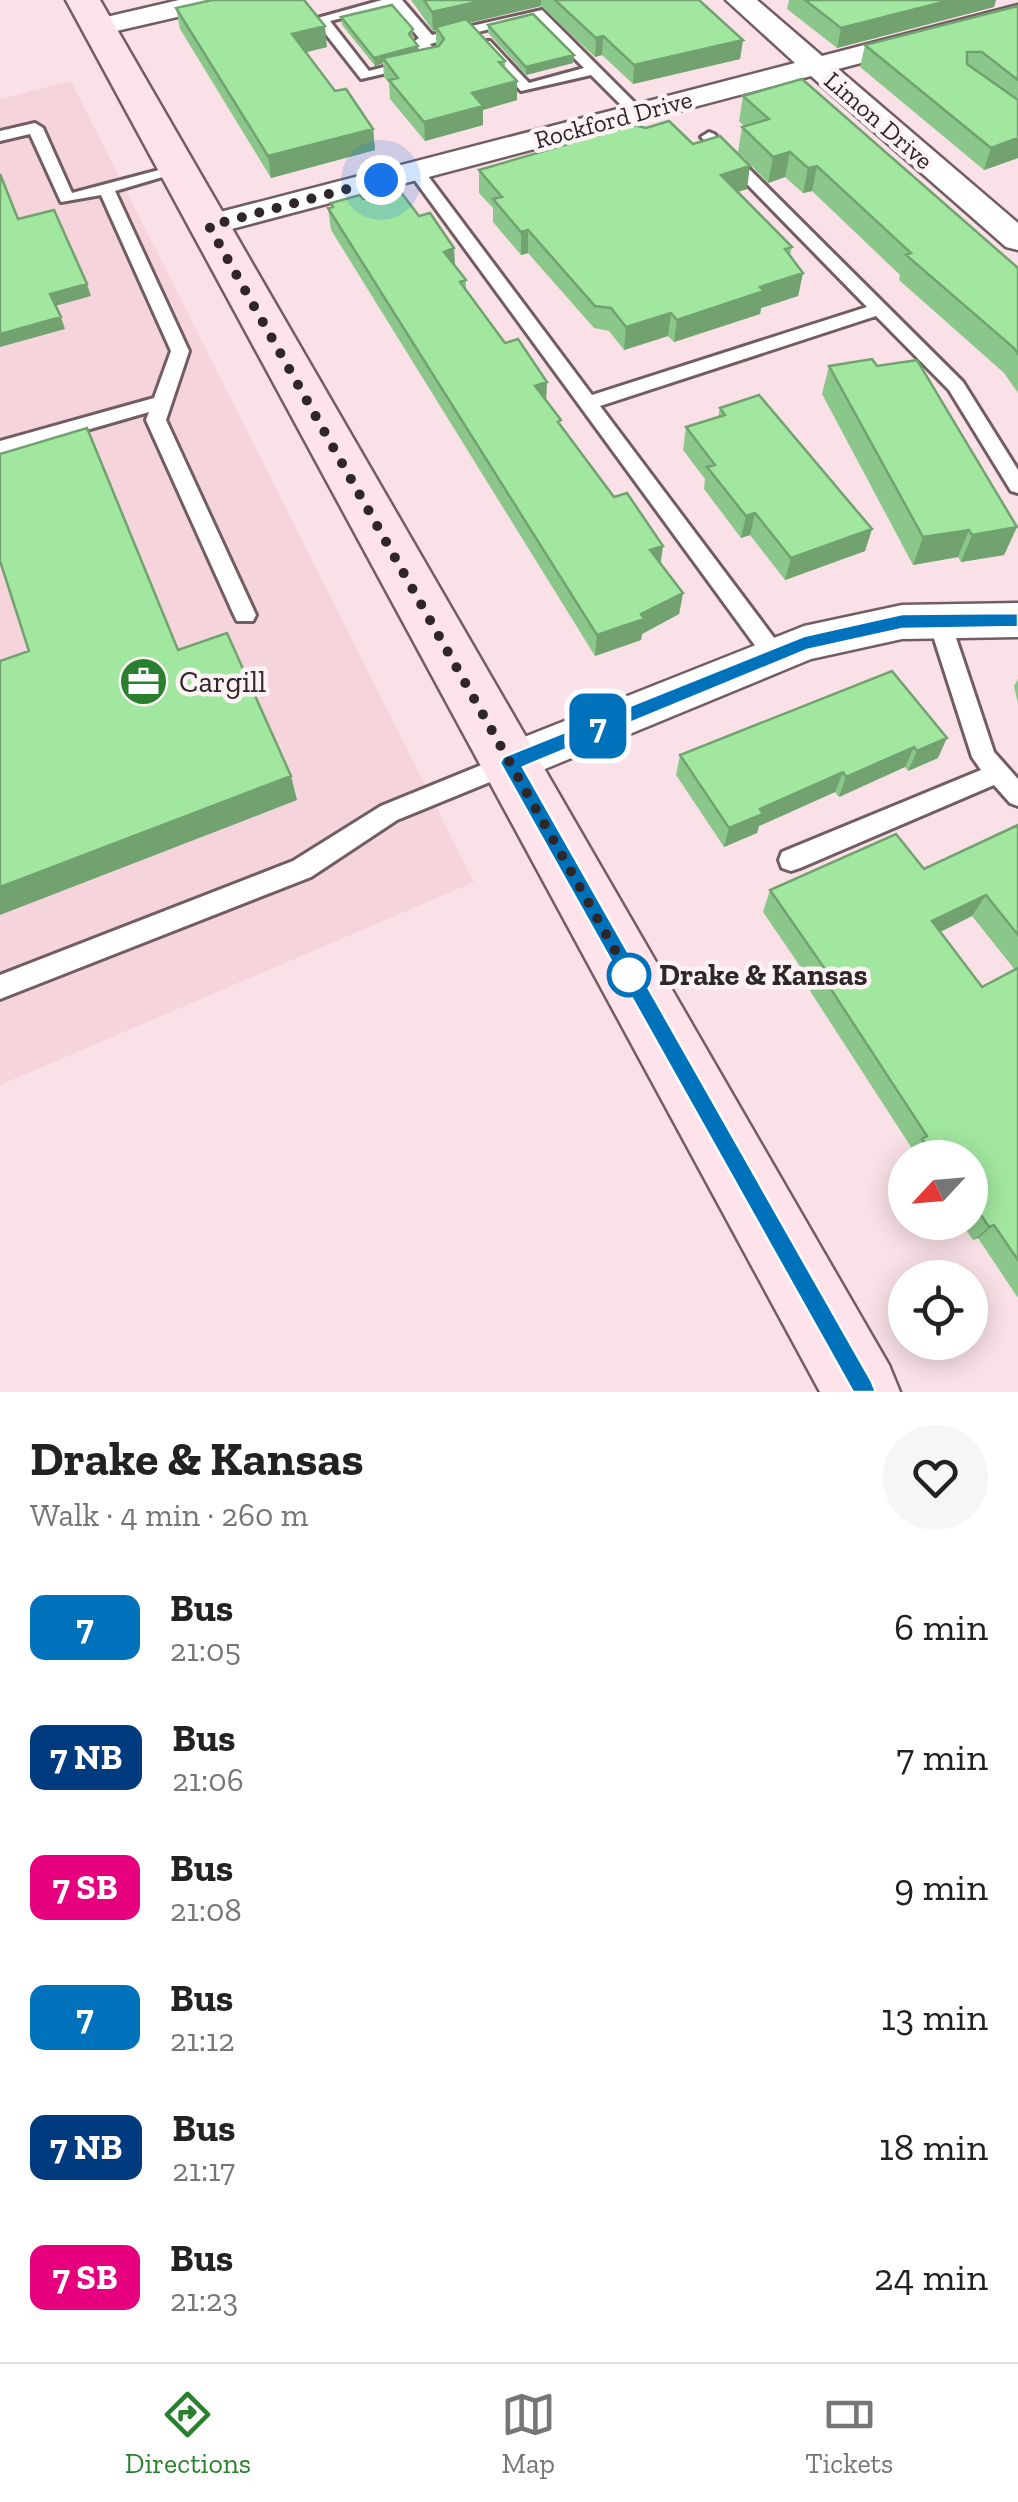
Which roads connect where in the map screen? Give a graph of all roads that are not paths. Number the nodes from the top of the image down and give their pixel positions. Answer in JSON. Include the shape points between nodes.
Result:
{"nodes":[{"id":1,"x":141,"y":0,"type":"edge"},
{"id":2,"x":215,"y":0,"type":"edge"},
{"id":3,"x":740,"y":0,"type":"edge"},
{"id":4,"x":356,"y":5,"type":"edge"},
{"id":5,"x":90,"y":13,"type":"edge"},
{"id":6,"x":1018,"y":14,"type":"edge"},
{"id":7,"x":471,"y":29,"type":"junction"},
{"id":8,"x":429,"y":40,"type":"junction"},
{"id":9,"x":818,"y":67,"type":"junction"},
{"id":10,"x":595,"y":70,"type":"junction"},
{"id":11,"x":637,"y":112,"type":"junction"},
{"id":12,"x":0,"y":136,"type":"edge"},
{"id":13,"x":708,"y":137,"type":"edge"},
{"id":14,"x":178,"y":170,"type":"junction"},
{"id":15,"x":416,"y":171,"type":"junction"},
{"id":16,"x":106,"y":188,"type":"junction"},
{"id":17,"x":1005,"y":214,"type":"edge"},
{"id":18,"x":209,"y":226,"type":"junction"},
{"id":19,"x":1018,"y":240,"type":"edge"},
{"id":20,"x":880,"y":310,"type":"junction"},
{"id":21,"x":162,"y":402,"type":"junction"},
{"id":22,"x":586,"y":404,"type":"junction"},
{"id":23,"x":0,"y":448,"type":"edge"},
{"id":24,"x":1018,"y":486,"type":"edge"},
{"id":25,"x":245,"y":615,"type":"dead end"},
{"id":26,"x":939,"y":620,"type":"junction"},
{"id":27,"x":1018,"y":620,"type":"edge"},
{"id":28,"x":773,"y":653,"type":"junction"},
{"id":29,"x":510,"y":763,"type":"junction"},
{"id":30,"x":997,"y":774,"type":"junction"},
{"id":31,"x":1018,"y":796,"type":"edge"},
{"id":32,"x":791,"y":860,"type":"dead end"},
{"id":33,"x":0,"y":988,"type":"edge"},
{"id":34,"x":862,"y":1392,"type":"edge"}],
"edges":[{"from":1,"to":5,"type":"street"},
{"from":2,"to":5,"type":"street"},
{"from":3,"to":9,"type":"street","name":"Limon Drive"},
{"from":4,"to":8,"type":"lane","via":[[396,1]]},
{"from":4,"to":8,"type":"lane","via":[[322,19],[366,76],[434,58],[420,42]]},
{"from":5,"to":14,"type":"main road"},
{"from":6,"to":9,"type":"street","name":"Rockford Drive"},
{"from":7,"to":8,"type":"lane"},
{"from":7,"to":10,"type":"lane","via":[[538,13]]},
{"from":7,"to":10,"type":"lane","via":[[526,88]]},
{"from":9,"to":11,"type":"street","name":"Rockford Drive"},
{"from":9,"to":17,"type":"street","name":"Limon Drive"},
{"from":10,"to":11,"type":"lane"},
{"from":11,"to":15,"type":"street","name":"Rockford Drive"},
{"from":12,"to":16,"type":"lane","via":[[35,128],[67,199]]},
{"from":13,"to":20,"type":"lane"},
{"from":14,"to":16,"type":"lane"},
{"from":14,"to":18,"type":"main road"},
{"from":15,"to":18,"type":"street","name":"Rockford Drive"},
{"from":15,"to":22,"type":"lane"},
{"from":16,"to":21,"type":"lane","via":[[180,351]]},
{"from":17,"to":19,"type":"street","name":"Limon Drive"},
{"from":18,"to":29,"type":"main road"},
{"from":20,"to":22,"type":"lane"},
{"from":20,"to":24,"type":"lane","via":[[956,386]]},
{"from":21,"to":23,"type":"lane"},
{"from":21,"to":25,"type":"lane","via":[[156,420]]},
{"from":22,"to":28,"type":"lane"},
{"from":26,"to":27,"type":"street"},
{"from":26,"to":28,"type":"street","via":[[866,627]]},
{"from":26,"to":30,"type":"lane","via":[[977,739]]},
{"from":28,"to":29,"type":"street"},
{"from":29,"to":33,"type":"lane","via":[[389,814],[302,869]]},
{"from":29,"to":34,"type":"main road"},
{"from":30,"to":31,"type":"lane"},
{"from":30,"to":32,"type":"lane"}]}
